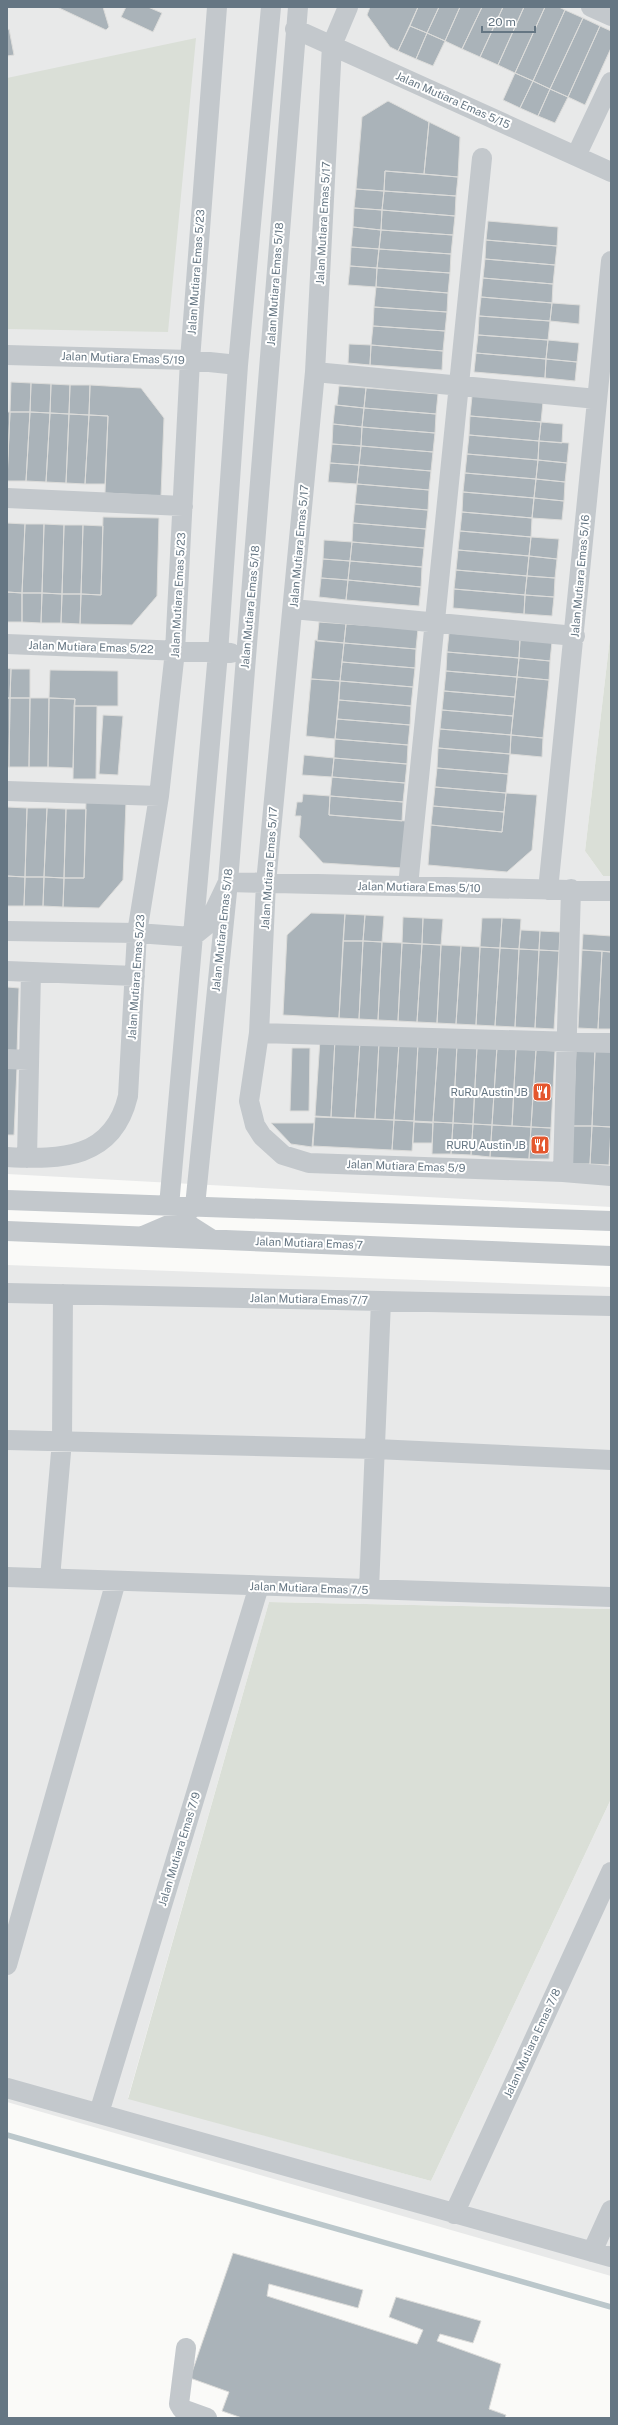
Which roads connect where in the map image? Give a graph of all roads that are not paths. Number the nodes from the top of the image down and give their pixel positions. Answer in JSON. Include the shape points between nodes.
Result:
{"nodes":[{"id":1,"x":217,"y":7,"type":"edge"},
{"id":2,"x":271,"y":7,"type":"edge"},
{"id":3,"x":298,"y":7,"type":"edge"},
{"id":4,"x":348,"y":7,"type":"edge"},
{"id":5,"x":591,"y":7,"type":"edge"},
{"id":6,"x":611,"y":16,"type":"edge"},
{"id":7,"x":295,"y":29,"type":"junction"},
{"id":8,"x":332,"y":45,"type":"junction"},
{"id":9,"x":611,"y":82,"type":"edge"},
{"id":10,"x":576,"y":156,"type":"junction"},
{"id":11,"x":482,"y":158,"type":"dead end"},
{"id":12,"x":611,"y":172,"type":"edge"},
{"id":13,"x":611,"y":261,"type":"edge"},
{"id":14,"x":609,"y":298,"type":"edge"},
{"id":15,"x":7,"y":355,"type":"edge"},
{"id":16,"x":190,"y":360,"type":"junction"},
{"id":17,"x":238,"y":365,"type":"junction"},
{"id":18,"x":315,"y":372,"type":"junction"},
{"id":19,"x":459,"y":386,"type":"junction"},
{"id":20,"x":597,"y":399,"type":"junction"},
{"id":21,"x":7,"y":498,"type":"edge"},
{"id":22,"x":183,"y":506,"type":"junction"},
{"id":23,"x":293,"y":609,"type":"junction"},
{"id":24,"x":435,"y":622,"type":"junction"},
{"id":25,"x":575,"y":636,"type":"junction"},
{"id":26,"x":7,"y":644,"type":"edge"},
{"id":27,"x":175,"y":651,"type":"junction"},
{"id":28,"x":218,"y":653,"type":"junction"},
{"id":29,"x":246,"y":654,"type":"junction"},
{"id":30,"x":7,"y":791,"type":"edge"},
{"id":31,"x":159,"y":796,"type":"junction"},
{"id":32,"x":228,"y":882,"type":"junction"},
{"id":33,"x":266,"y":883,"type":"junction"},
{"id":34,"x":408,"y":886,"type":"junction"},
{"id":35,"x":571,"y":889,"type":"junction"},
{"id":36,"x":548,"y":890,"type":"junction"},
{"id":37,"x":611,"y":891,"type":"edge"},
{"id":38,"x":7,"y":931,"type":"edge"},
{"id":39,"x":137,"y":933,"type":"junction"},
{"id":40,"x":192,"y":937,"type":"junction"},
{"id":41,"x":7,"y":970,"type":"edge"},
{"id":42,"x":31,"y":972,"type":"junction"},
{"id":43,"x":135,"y":976,"type":"junction"},
{"id":44,"x":259,"y":1033,"type":"junction"},
{"id":45,"x":566,"y":1042,"type":"junction"},
{"id":46,"x":611,"y":1043,"type":"edge"},
{"id":47,"x":7,"y":1059,"type":"edge"},
{"id":48,"x":29,"y":1060,"type":"junction"},
{"id":49,"x":250,"y":1086,"type":"joint"},
{"id":50,"x":7,"y":1157,"type":"edge"},
{"id":51,"x":27,"y":1158,"type":"junction"},
{"id":52,"x":563,"y":1172,"type":"junction"},
{"id":53,"x":611,"y":1176,"type":"edge"},
{"id":54,"x":7,"y":1200,"type":"edge"},
{"id":55,"x":182,"y":1210,"type":"junction"},
{"id":56,"x":611,"y":1221,"type":"edge"},
{"id":57,"x":7,"y":1231,"type":"edge"},
{"id":58,"x":143,"y":1236,"type":"junction"},
{"id":59,"x":211,"y":1239,"type":"junction"},
{"id":60,"x":611,"y":1256,"type":"edge"},
{"id":61,"x":7,"y":1293,"type":"edge"},
{"id":62,"x":63,"y":1294,"type":"junction"},
{"id":63,"x":381,"y":1301,"type":"junction"},
{"id":64,"x":611,"y":1306,"type":"edge"},
{"id":65,"x":7,"y":1440,"type":"edge"},
{"id":66,"x":62,"y":1441,"type":"junction"},
{"id":67,"x":376,"y":1449,"type":"junction"},
{"id":68,"x":611,"y":1460,"type":"edge"},
{"id":69,"x":7,"y":1577,"type":"edge"},
{"id":70,"x":50,"y":1578,"type":"junction"},
{"id":71,"x":116,"y":1581,"type":"junction"},
{"id":72,"x":259,"y":1586,"type":"junction"},
{"id":73,"x":369,"y":1589,"type":"junction"},
{"id":74,"x":611,"y":1597,"type":"edge"},
{"id":75,"x":611,"y":1872,"type":"edge"},
{"id":76,"x":603,"y":1911,"type":"edge"},
{"id":77,"x":7,"y":1965,"type":"edge"},
{"id":78,"x":7,"y":2088,"type":"edge"},
{"id":79,"x":99,"y":2113,"type":"junction"},
{"id":80,"x":611,"y":2210,"type":"edge"},
{"id":81,"x":454,"y":2214,"type":"junction"},
{"id":82,"x":592,"y":2252,"type":"junction"},
{"id":83,"x":611,"y":2257,"type":"edge"},
{"id":84,"x":186,"y":2348,"type":"dead end"},
{"id":85,"x":207,"y":2418,"type":"edge"}],
"edges":[{"from":1,"to":16,"type":"street","name":"Jalan Mutiara Emas 5/23"},
{"from":2,"to":17,"type":"street"},
{"from":3,"to":7,"type":"street","name":"Jalan Mutiara Emas 5/18"},
{"from":4,"to":8,"type":"street","name":"Jalan Mutiara Emas 5/17"},
{"from":5,"to":6,"type":"street"},
{"from":7,"to":8,"type":"street","name":"Jalan Mutiara Emas 5/15"},
{"from":7,"to":29,"type":"street","name":"Jalan Mutiara Emas 5/18"},
{"from":8,"to":10,"type":"street","name":"Jalan Mutiara Emas 5/15"},
{"from":8,"to":18,"type":"street","name":"Jalan Mutiara Emas 5/17"},
{"from":9,"to":10,"type":"street"},
{"from":10,"to":12,"type":"street","name":"Jalan Mutiara Emas 5/15"},
{"from":11,"to":19,"type":"street"},
{"from":13,"to":14,"type":"street","name":"Jalan Mutiara Emas 5/16"},
{"from":14,"to":20,"type":"street","name":"Jalan Mutiara Emas 5/16"},
{"from":15,"to":16,"type":"street","name":"Jalan Mutiara Emas 5/19"},
{"from":16,"to":17,"type":"street","name":"Jalan Mutiara Emas 5/19"},
{"from":16,"to":22,"type":"street","name":"Jalan Mutiara Emas 5/23"},
{"from":17,"to":28,"type":"street"},
{"from":18,"to":19,"type":"street"},
{"from":18,"to":23,"type":"street","name":"Jalan Mutiara Emas 5/17"},
{"from":19,"to":20,"type":"street"},
{"from":19,"to":24,"type":"street"},
{"from":20,"to":25,"type":"street","name":"Jalan Mutiara Emas 5/16"},
{"from":21,"to":22,"type":"street"},
{"from":22,"to":27,"type":"street","name":"Jalan Mutiara Emas 5/23"},
{"from":23,"to":24,"type":"street"},
{"from":23,"to":33,"type":"street","name":"Jalan Mutiara Emas 5/17"},
{"from":24,"to":25,"type":"street"},
{"from":24,"to":34,"type":"street"},
{"from":25,"to":36,"type":"street","name":"Jalan Mutiara Emas 5/16"},
{"from":26,"to":27,"type":"street","name":"Jalan Mutiara Emas 5/22"},
{"from":27,"to":28,"type":"street","name":"Jalan Mutiara Emas 5/22"},
{"from":27,"to":31,"type":"street","name":"Jalan Mutiara Emas 5/23"},
{"from":28,"to":29,"type":"street","name":"Jalan Mutiara Emas 5/22"},
{"from":28,"to":40,"type":"street"},
{"from":29,"to":32,"type":"street","name":"Jalan Mutiara Emas 5/18"},
{"from":30,"to":31,"type":"street"},
{"from":31,"to":39,"type":"street","name":"Jalan Mutiara Emas 5/23"},
{"from":32,"to":33,"type":"street","name":"Jalan Mutiara Emas 5/10"},
{"from":32,"to":40,"type":"street","via":[[208,924]]},
{"from":32,"to":55,"type":"street","name":"Jalan Mutiara Emas 5/18"},
{"from":33,"to":34,"type":"street","name":"Jalan Mutiara Emas 5/10"},
{"from":33,"to":44,"type":"street","name":"Jalan Mutiara Emas 5/17"},
{"from":34,"to":36,"type":"street","name":"Jalan Mutiara Emas 5/10"},
{"from":35,"to":36,"type":"street","name":"Jalan Mutiara Emas 5/10"},
{"from":35,"to":37,"type":"street","name":"Jalan Mutiara Emas 5/10"},
{"from":35,"to":45,"type":"street"},
{"from":38,"to":39,"type":"street"},
{"from":39,"to":40,"type":"street"},
{"from":39,"to":43,"type":"street","name":"Jalan Mutiara Emas 5/23"},
{"from":40,"to":55,"type":"street"},
{"from":41,"to":42,"type":"street"},
{"from":42,"to":43,"type":"street"},
{"from":42,"to":48,"type":"street"},
{"from":43,"to":51,"type":"street","name":"Jalan Mutiara Emas 5/23","via":[[128,1096],[125,1108],[113,1129],[95,1145],[72,1156]]},
{"from":44,"to":45,"type":"street"},
{"from":44,"to":49,"type":"street","name":"Jalan Mutiara Emas 5/17"},
{"from":45,"to":46,"type":"street"},
{"from":45,"to":52,"type":"street"},
{"from":47,"to":48,"type":"street"},
{"from":48,"to":51,"type":"street"},
{"from":49,"to":52,"type":"street","name":"Jalan Mutiara Emas 5/9","via":[[249,1101],[255,1125],[274,1148],[294,1159],[309,1163]]},
{"from":50,"to":51,"type":"street"},
{"from":52,"to":53,"type":"street","name":"Jalan Mutiara Emas 5/9"},
{"from":54,"to":55,"type":"street"},
{"from":55,"to":56,"type":"street"},
{"from":55,"to":58,"type":"street","via":[[163,1229]]},
{"from":55,"to":59,"type":"street"},
{"from":57,"to":58,"type":"street","name":"Jalan Mutiara Emas 7"},
{"from":58,"to":59,"type":"street","name":"Jalan Mutiara Emas 7"},
{"from":59,"to":60,"type":"street","name":"Jalan Mutiara Emas 7"},
{"from":61,"to":62,"type":"street","name":"Jalan Mutiara Emas 7/7"},
{"from":62,"to":63,"type":"street","name":"Jalan Mutiara Emas 7/7"},
{"from":62,"to":66,"type":"street"},
{"from":63,"to":64,"type":"street","name":"Jalan Mutiara Emas 7/7"},
{"from":63,"to":67,"type":"street"},
{"from":65,"to":66,"type":"street"},
{"from":66,"to":67,"type":"street"},
{"from":66,"to":70,"type":"street"},
{"from":67,"to":68,"type":"street"},
{"from":67,"to":73,"type":"street"},
{"from":69,"to":70,"type":"street","name":"Jalan Mutiara Emas 7/5"},
{"from":70,"to":71,"type":"street","name":"Jalan Mutiara Emas 7/5"},
{"from":71,"to":72,"type":"street","name":"Jalan Mutiara Emas 7/5"},
{"from":71,"to":77,"type":"street"},
{"from":72,"to":73,"type":"street","name":"Jalan Mutiara Emas 7/5"},
{"from":72,"to":79,"type":"street","name":"Jalan Mutiara Emas 7/9"},
{"from":73,"to":74,"type":"street","name":"Jalan Mutiara Emas 7/5"},
{"from":75,"to":76,"type":"street","name":"Jalan Mutiara Emas 7/8"},
{"from":76,"to":81,"type":"street","name":"Jalan Mutiara Emas 7/8"},
{"from":78,"to":79,"type":"street"},
{"from":79,"to":81,"type":"street"},
{"from":80,"to":82,"type":"street"},
{"from":81,"to":82,"type":"street"},
{"from":82,"to":83,"type":"street"},
{"from":84,"to":85,"type":"street","via":[[179,2404],[182,2409]]}]}
